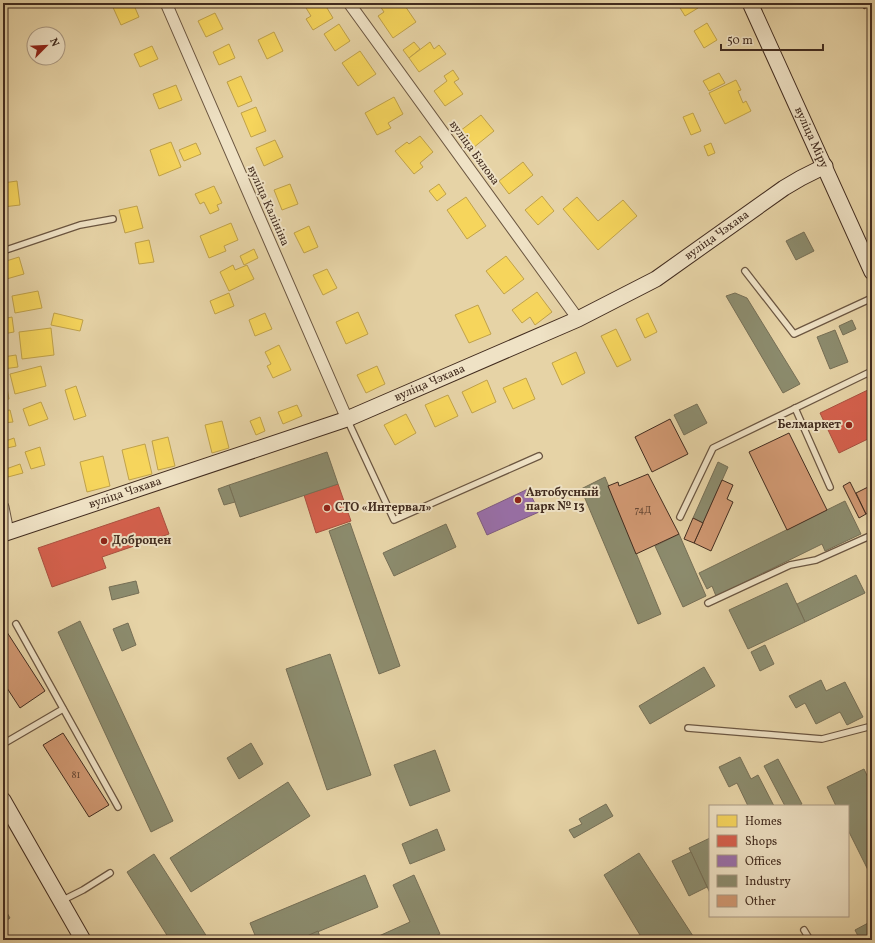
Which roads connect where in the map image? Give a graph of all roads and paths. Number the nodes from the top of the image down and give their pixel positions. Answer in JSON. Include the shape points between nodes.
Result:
{"nodes":[{"id":1,"x":166,"y":3,"type":"edge"},
{"id":2,"x":349,"y":3,"type":"edge"},
{"id":3,"x":750,"y":3,"type":"edge"},
{"id":4,"x":825,"y":166,"type":"junction"},
{"id":5,"x":113,"y":219,"type":"dead end"},
{"id":6,"x":3,"y":251,"type":"edge"},
{"id":7,"x":745,"y":271,"type":"dead end"},
{"id":8,"x":872,"y":272,"type":"edge"},
{"id":9,"x":872,"y":298,"type":"edge"},
{"id":10,"x":578,"y":319,"type":"junction"},
{"id":11,"x":872,"y":371,"type":"edge"},
{"id":12,"x":795,"y":408,"type":"junction"},
{"id":13,"x":347,"y":418,"type":"junction"},
{"id":14,"x":539,"y":456,"type":"dead end"},
{"id":15,"x":830,"y":487,"type":"dead end"},
{"id":16,"x":3,"y":507,"type":"edge"},
{"id":17,"x":680,"y":517,"type":"dead end"},
{"id":18,"x":5,"y":533,"type":"edge"},
{"id":19,"x":872,"y":535,"type":"edge"},
{"id":20,"x":708,"y":603,"type":"dead end"},
{"id":21,"x":16,"y":624,"type":"dead end"},
{"id":22,"x":63,"y":709,"type":"junction"},
{"id":23,"x":872,"y":726,"type":"edge"},
{"id":24,"x":688,"y":728,"type":"dead end"},
{"id":25,"x":3,"y":744,"type":"edge"},
{"id":26,"x":3,"y":800,"type":"edge"},
{"id":27,"x":118,"y":807,"type":"dead end"},
{"id":28,"x":110,"y":873,"type":"dead end"},
{"id":29,"x":61,"y":902,"type":"junction"},
{"id":30,"x":804,"y":930,"type":"dead end"},
{"id":31,"x":83,"y":940,"type":"edge"},
{"id":32,"x":810,"y":940,"type":"edge"}],
"edges":[{"from":1,"to":13,"type":"street","name":"вуліца Калініна"},
{"from":2,"to":10,"type":"street","name":"вуліца Бялова"},
{"from":3,"to":4,"type":"street","name":"вуліца Міру"},
{"from":4,"to":8,"type":"street","name":"вуліца Міру"},
{"from":4,"to":10,"type":"street","name":"вуліца Чэхава","via":[[784,188],[656,279]]},
{"from":5,"to":6,"type":"lane","via":[[80,225]]},
{"from":7,"to":9,"type":"lane","via":[[794,334]]},
{"from":10,"to":13,"type":"street","name":"вуліца Чэхава"},
{"from":11,"to":12,"type":"lane"},
{"from":12,"to":15,"type":"lane"},
{"from":12,"to":17,"type":"lane","via":[[713,448]]},
{"from":13,"to":14,"type":"lane","via":[[394,520]]},
{"from":13,"to":18,"type":"street","name":"вуліца Чэхава"},
{"from":16,"to":18,"type":"street"},
{"from":19,"to":20,"type":"lane","via":[[816,560],[790,564]]},
{"from":21,"to":22,"type":"lane"},
{"from":22,"to":25,"type":"lane"},
{"from":22,"to":27,"type":"lane"},
{"from":23,"to":24,"type":"lane","via":[[822,738]]},
{"from":26,"to":29,"type":"street"},
{"from":28,"to":29,"type":"lane"},
{"from":29,"to":31,"type":"street"},
{"from":30,"to":32,"type":"lane"}]}
